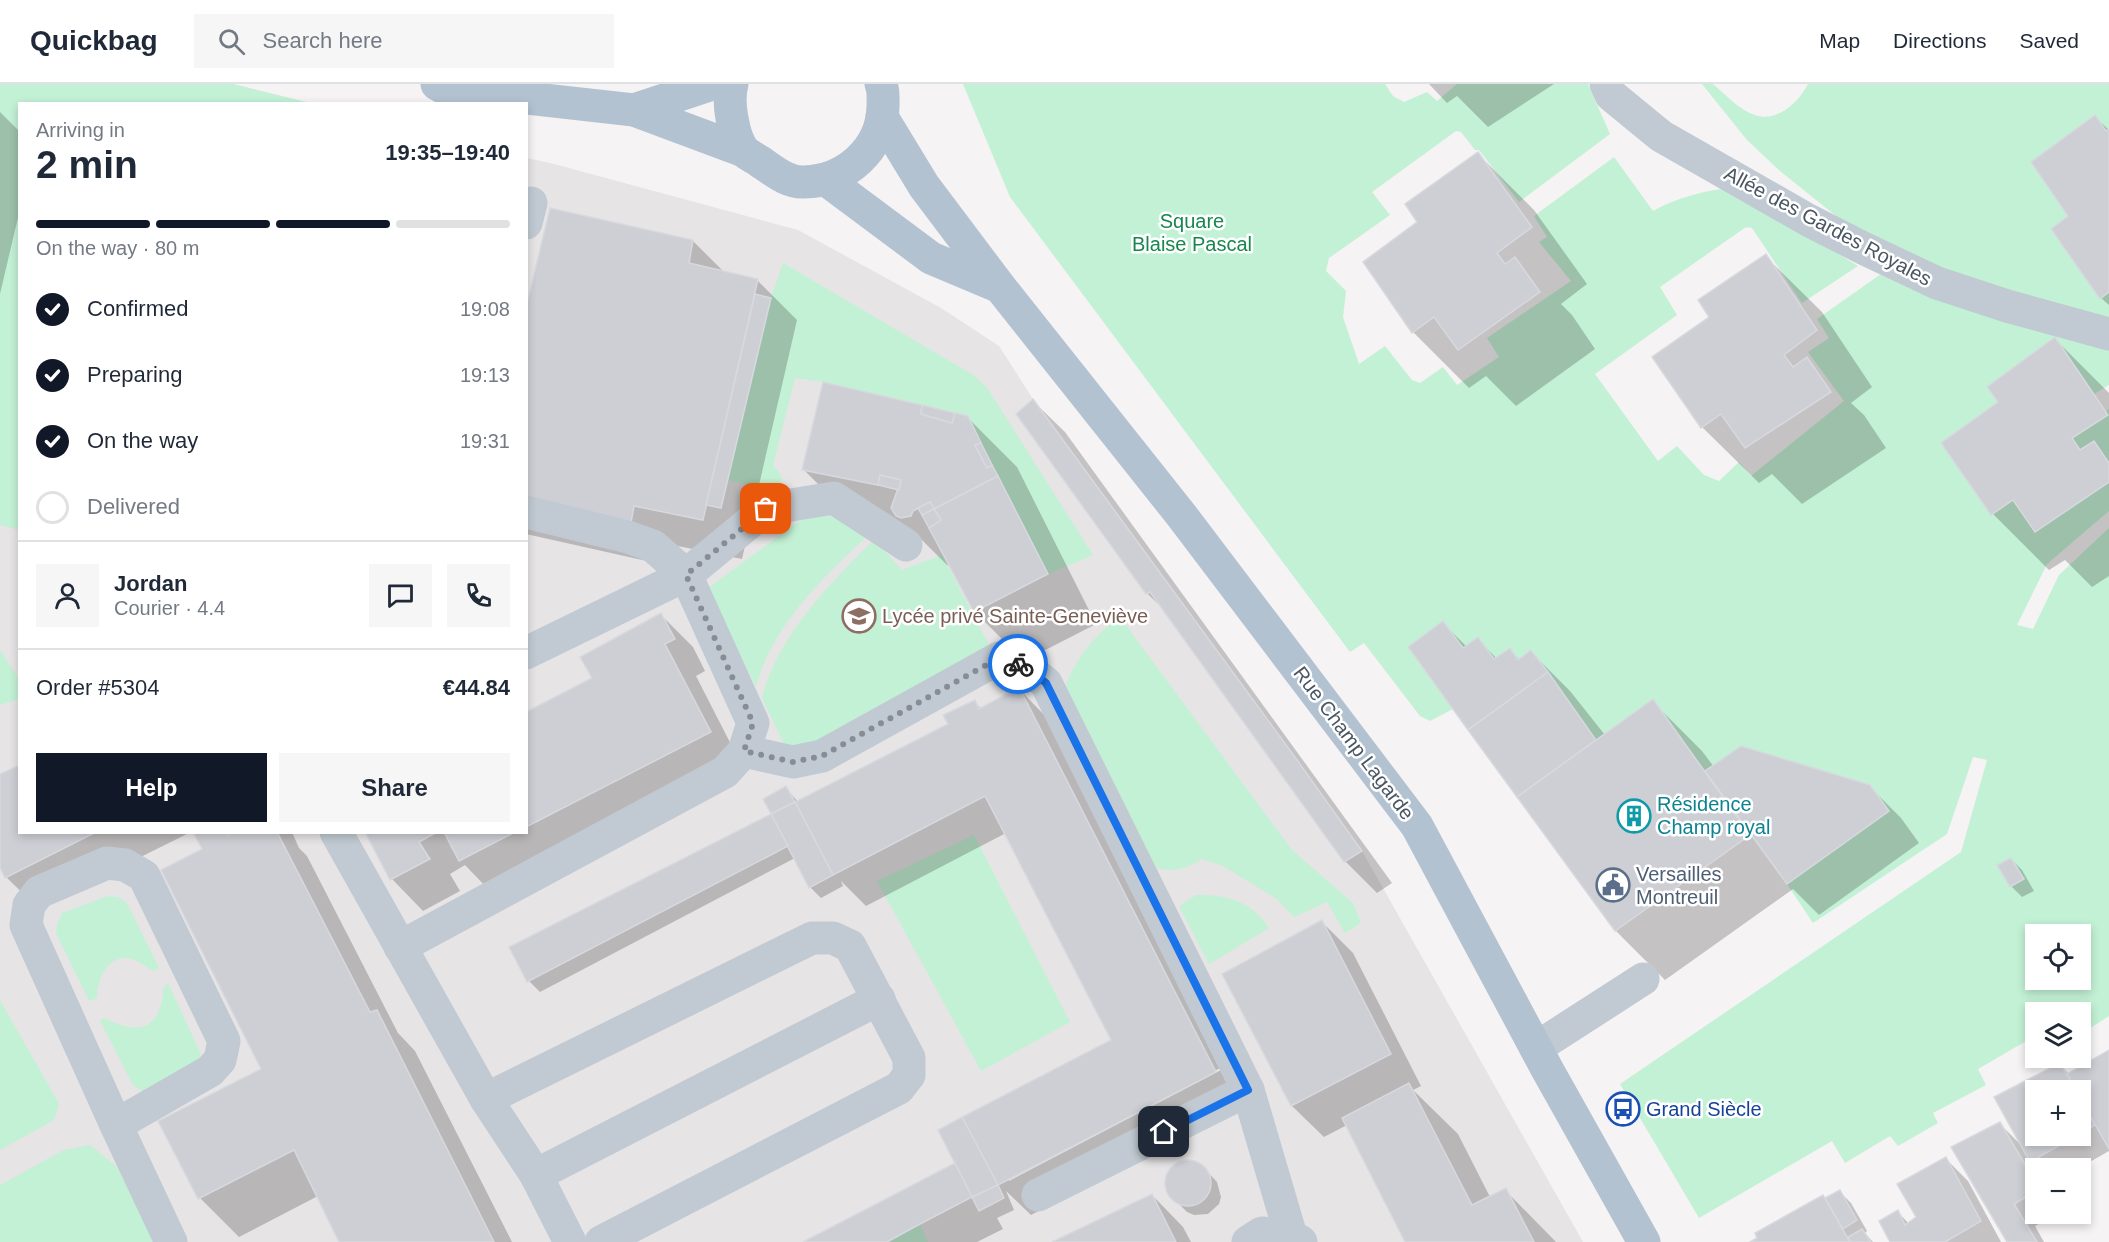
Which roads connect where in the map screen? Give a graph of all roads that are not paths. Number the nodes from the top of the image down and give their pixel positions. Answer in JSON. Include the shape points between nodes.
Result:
{"nodes":[{"id":1,"x":436,"y":84,"type":"edge"},
{"id":2,"x":712,"y":84,"type":"edge"},
{"id":3,"x":732,"y":84,"type":"edge"},
{"id":4,"x":881,"y":84,"type":"edge"},
{"id":5,"x":1606,"y":84,"type":"edge"},
{"id":6,"x":634,"y":110,"type":"junction"},
{"id":7,"x":882,"y":117,"type":"junction"},
{"id":8,"x":744,"y":151,"type":"junction"},
{"id":9,"x":825,"y":179,"type":"junction"},
{"id":10,"x":1000,"y":287,"type":"junction"},
{"id":11,"x":2109,"y":334,"type":"edge"},
{"id":12,"x":528,"y":512,"type":"edge"},
{"id":13,"x":906,"y":545,"type":"dead end"},
{"id":14,"x":686,"y":575,"type":"junction"},
{"id":15,"x":528,"y":651,"type":"edge"},
{"id":16,"x":744,"y":751,"type":"junction"},
{"id":17,"x":337,"y":834,"type":"edge"},
{"id":18,"x":400,"y":947,"type":"junction"},
{"id":19,"x":1643,"y":979,"type":"dead end"},
{"id":20,"x":879,"y":999,"type":"junction"},
{"id":21,"x":1536,"y":1048,"type":"junction"},
{"id":22,"x":1248,"y":1090,"type":"junction"},
{"id":23,"x":486,"y":1099,"type":"junction"},
{"id":24,"x":116,"y":1125,"type":"junction"},
{"id":25,"x":536,"y":1175,"type":"junction"},
{"id":26,"x":1038,"y":1195,"type":"dead end"},
{"id":27,"x":1296,"y":1239,"type":"edge"},
{"id":28,"x":171,"y":1242,"type":"edge"},
{"id":29,"x":570,"y":1242,"type":"edge"},
{"id":30,"x":601,"y":1242,"type":"edge"},
{"id":31,"x":1248,"y":1242,"type":"edge"},
{"id":32,"x":1644,"y":1242,"type":"edge"}],
"edges":[{"from":1,"to":6,"type":"main road","via":[[446,89]]},
{"from":2,"to":6,"type":"main road"},
{"from":3,"to":8,"type":"main road","via":[[731,116]]},
{"from":4,"to":7,"type":"main road"},
{"from":5,"to":11,"type":"street","name":"Allée des Gardes Royales","via":[[1611,95],[1661,136],[1863,248],[1937,283]]},
{"from":6,"to":8,"type":"main road"},
{"from":7,"to":9,"type":"main road","via":[[876,138],[861,160]]},
{"from":7,"to":10,"type":"main road","name":"Rue Champ Lagarde","via":[[924,186]]},
{"from":8,"to":9,"type":"main road","via":[[780,176],[802,182]]},
{"from":9,"to":10,"type":"main road","name":"Rue Champ Lagarde","via":[[931,258]]},
{"from":10,"to":21,"type":"main road","name":"Rue Champ Lagarde","via":[[1182,516],[1417,826]]},
{"from":12,"to":14,"type":"street","via":[[653,546]]},
{"from":13,"to":14,"type":"street","via":[[834,498],[766,509]]},
{"from":14,"to":15,"type":"street"},
{"from":14,"to":16,"type":"street","via":[[753,723]]},
{"from":16,"to":18,"type":"street","via":[[725,772]]},
{"from":16,"to":22,"type":"street","via":[[793,762],[822,756],[999,658],[1025,666],[1046,683]]},
{"from":17,"to":18,"type":"street"},
{"from":18,"to":23,"type":"street"},
{"from":19,"to":21,"type":"street"},
{"from":20,"to":23,"type":"street","via":[[850,946],[833,938],[812,938]]},
{"from":20,"to":25,"type":"street"},
{"from":20,"to":30,"type":"street","via":[[909,1058],[909,1075],[899,1088]]},
{"from":21,"to":32,"type":"main road","name":"Rue Champ Lagarde"},
{"from":22,"to":26,"type":"street"},
{"from":22,"to":27,"type":"street"},
{"from":23,"to":25,"type":"street"},
{"from":24,"to":24,"type":"street","via":[[26,925],[29,905],[39,892],[107,862],[125,865],[144,876],[224,1041],[220,1060],[210,1071]]},
{"from":24,"to":28,"type":"street"},
{"from":25,"to":29,"type":"street"},
{"from":27,"to":31,"type":"street","via":[[1262,1233]]}]}
